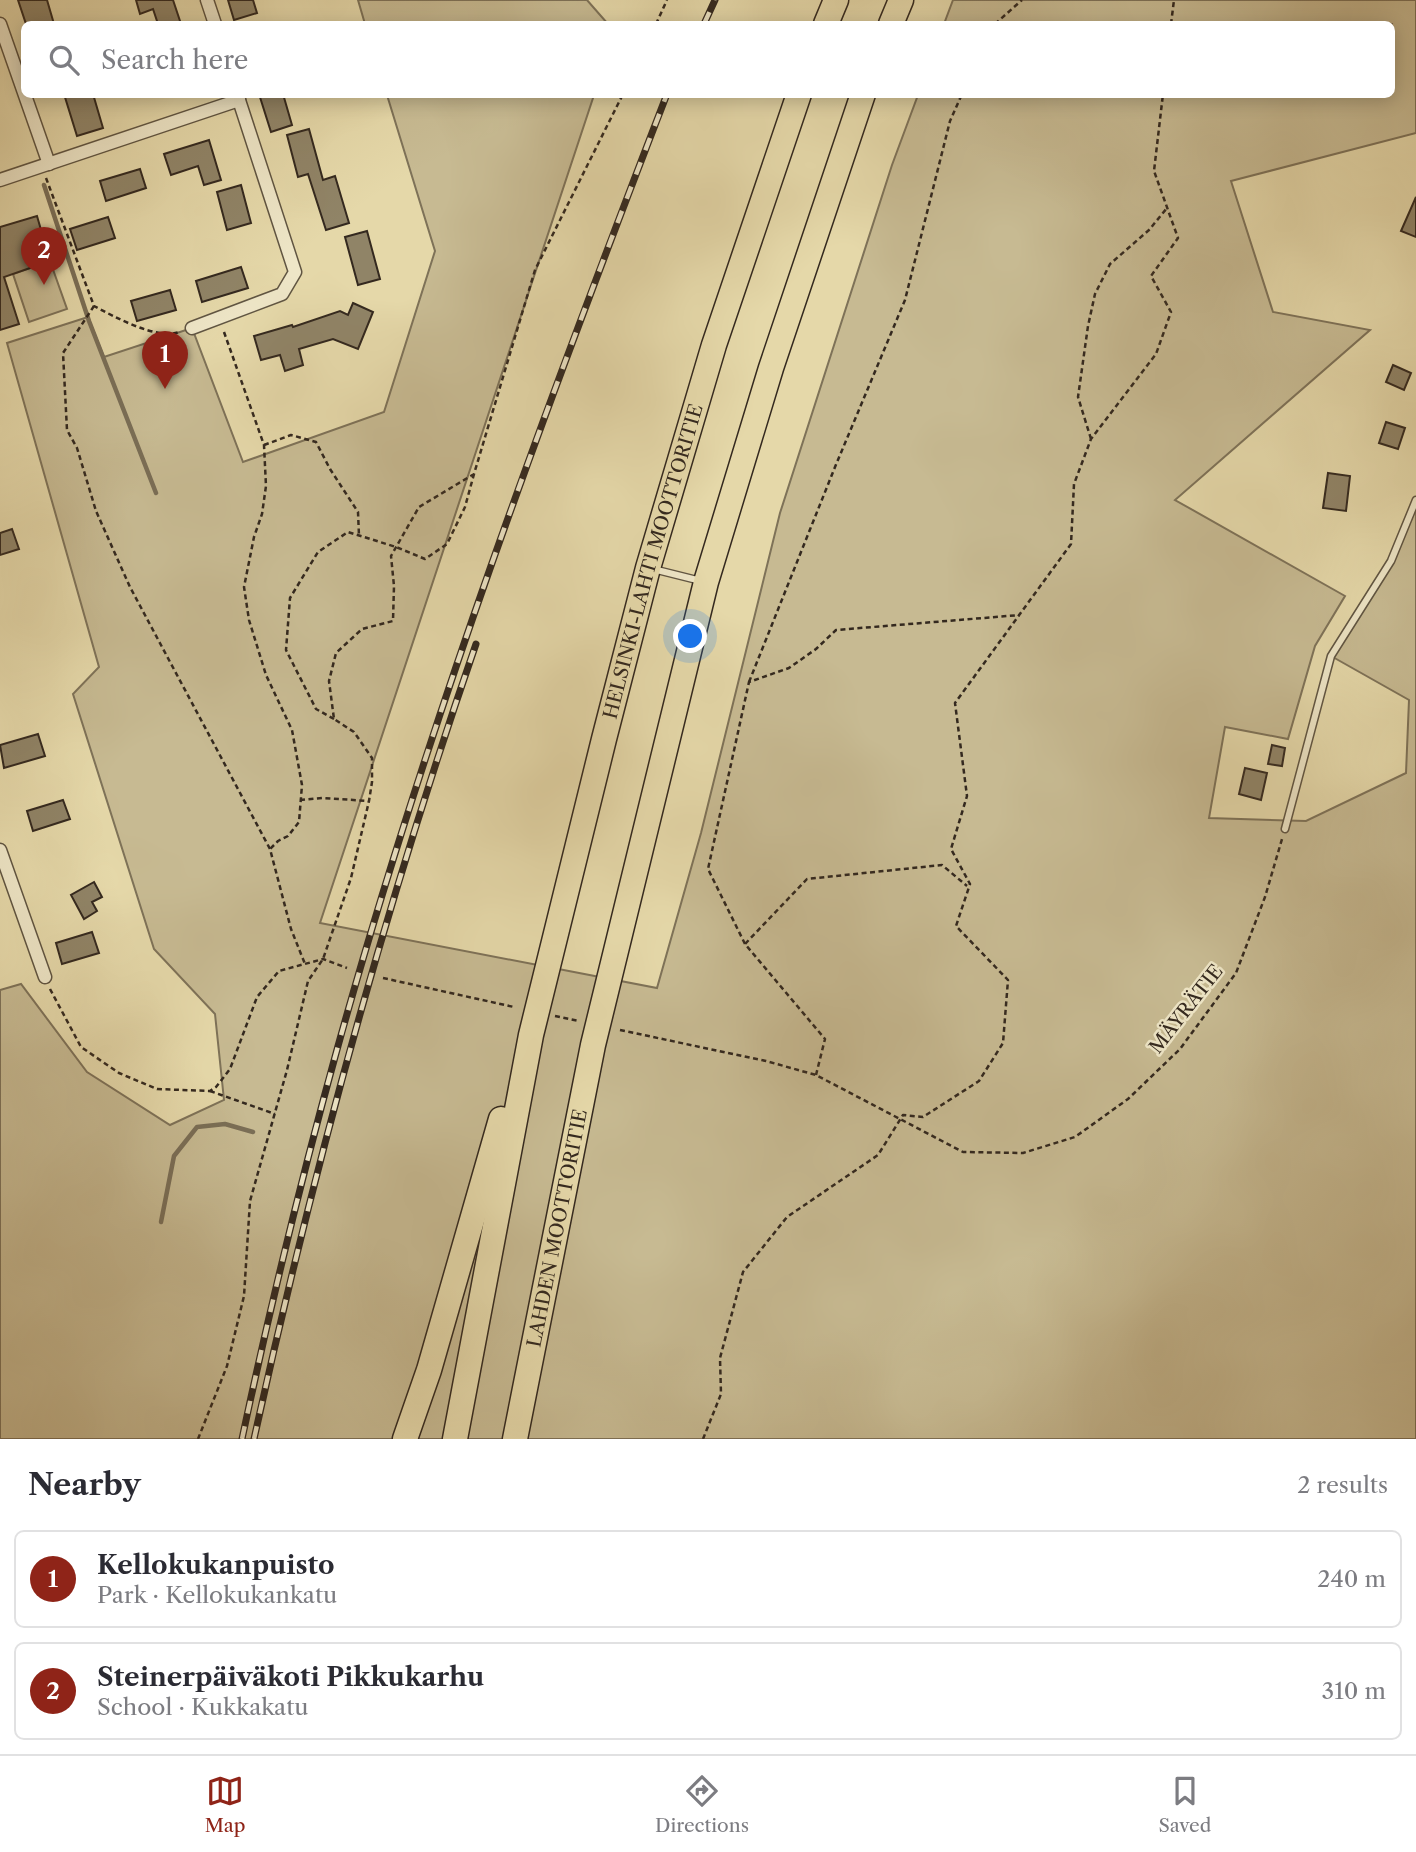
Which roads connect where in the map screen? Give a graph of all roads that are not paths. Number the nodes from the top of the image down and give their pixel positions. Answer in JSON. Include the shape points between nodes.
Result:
{"nodes":[{"id":1,"x":207,"y":0,"type":"edge"},
{"id":2,"x":836,"y":0,"type":"edge"},
{"id":3,"x":901,"y":0,"type":"edge"},
{"id":4,"x":214,"y":21,"type":"edge"},
{"id":5,"x":827,"y":21,"type":"edge"},
{"id":6,"x":892,"y":21,"type":"edge"},
{"id":7,"x":0,"y":24,"type":"edge"},
{"id":8,"x":21,"y":90,"type":"edge"},
{"id":9,"x":24,"y":98,"type":"edge"},
{"id":10,"x":235,"y":98,"type":"edge"},
{"id":11,"x":238,"y":98,"type":"edge"},
{"id":12,"x":798,"y":98,"type":"edge"},
{"id":13,"x":862,"y":98,"type":"edge"},
{"id":14,"x":45,"y":165,"type":"junction"},
{"id":15,"x":0,"y":180,"type":"edge"},
{"id":16,"x":192,"y":328,"type":"road end"},
{"id":17,"x":1416,"y":500,"type":"edge"},
{"id":18,"x":648,"y":568,"type":"junction"},
{"id":19,"x":706,"y":582,"type":"junction"},
{"id":20,"x":1285,"y":829,"type":"road end"},
{"id":21,"x":0,"y":850,"type":"edge"},
{"id":22,"x":45,"y":977,"type":"road end"},
{"id":23,"x":531,"y":1035,"type":"junction"},
{"id":24,"x":537,"y":1326,"type":"junction"},
{"id":25,"x":405,"y":1439,"type":"edge"},
{"id":26,"x":455,"y":1439,"type":"edge"},
{"id":27,"x":515,"y":1439,"type":"edge"},
{"id":28,"x":525,"y":1439,"type":"edge"}],
"edges":[{"from":1,"to":4,"type":"street"},
{"from":2,"to":5,"type":"highway"},
{"from":3,"to":6,"type":"highway"},
{"from":7,"to":8,"type":"street"},
{"from":9,"to":14,"type":"street"},
{"from":10,"to":14,"type":"street"},
{"from":11,"to":16,"type":"street","via":[[295,272],[282,294]]},
{"from":12,"to":18,"type":"highway","name":"HELSINKI-LAHTI MOOTTORITIE","via":[[715,345]]},
{"from":13,"to":19,"type":"highway","via":[[771,368]]},
{"from":14,"to":15,"type":"street"},
{"from":17,"to":20,"type":"lane","via":[[1391,561],[1331,656]]},
{"from":18,"to":19,"type":"lane"},
{"from":18,"to":23,"type":"highway","name":"HELSINKI-LAHTI MOOTTORITIE"},
{"from":19,"to":24,"type":"highway","name":"LAHDEN MOOTTORITIE","via":[[602,1024]]},
{"from":21,"to":22,"type":"street"},
{"from":23,"to":25,"type":"highway","via":[[495,1135]]},
{"from":23,"to":26,"type":"highway"},
{"from":24,"to":27,"type":"highway","name":"LAHDEN MOOTTORITIE"},
{"from":24,"to":28,"type":"highway"}]}
